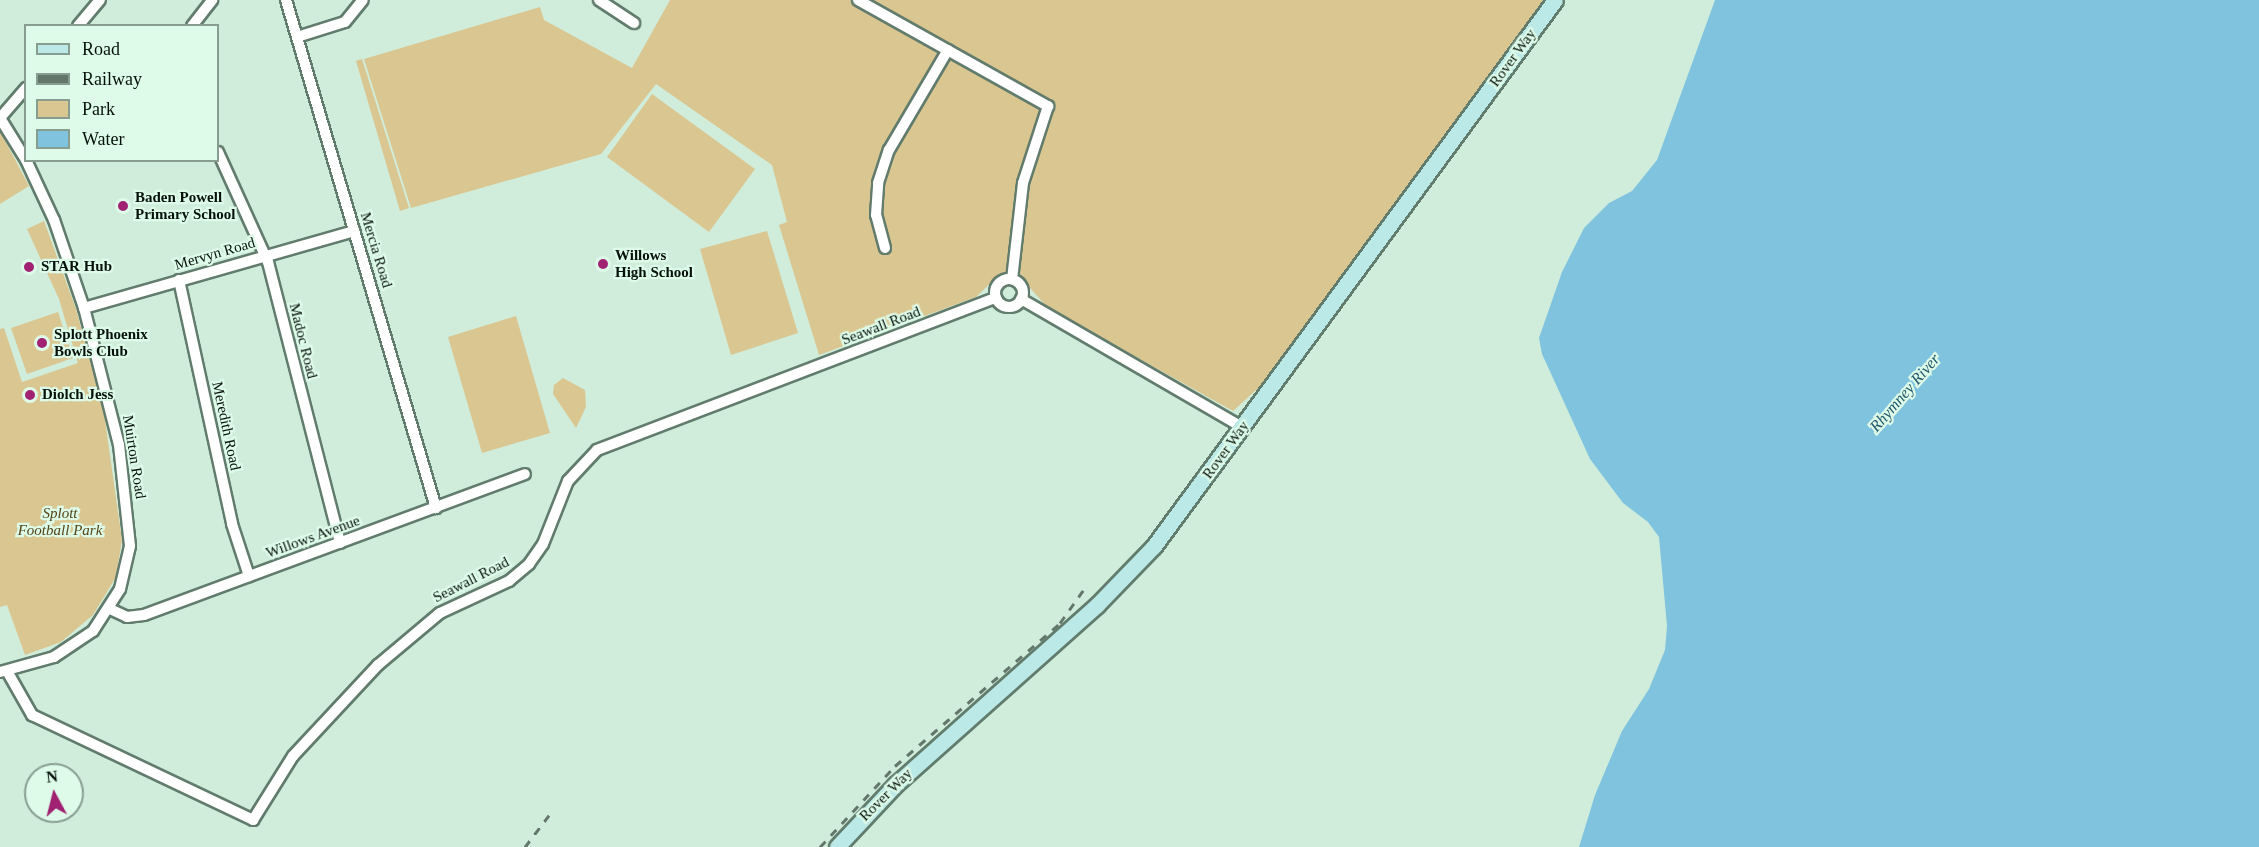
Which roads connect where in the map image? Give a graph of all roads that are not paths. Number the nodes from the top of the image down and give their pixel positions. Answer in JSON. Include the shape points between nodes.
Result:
{"nodes":[{"id":1,"x":100,"y":0,"type":"edge"},
{"id":2,"x":212,"y":0,"type":"edge"},
{"id":3,"x":286,"y":0,"type":"edge"},
{"id":4,"x":363,"y":0,"type":"edge"},
{"id":5,"x":599,"y":0,"type":"edge"},
{"id":6,"x":858,"y":0,"type":"edge"},
{"id":7,"x":1555,"y":0,"type":"edge"},
{"id":8,"x":634,"y":23,"type":"dead end"},
{"id":9,"x":80,"y":24,"type":"edge"},
{"id":10,"x":194,"y":24,"type":"edge"},
{"id":11,"x":297,"y":37,"type":"junction"},
{"id":12,"x":948,"y":50,"type":"junction"},
{"id":13,"x":24,"y":90,"type":"edge"},
{"id":14,"x":0,"y":118,"type":"edge"},
{"id":15,"x":219,"y":154,"type":"edge"},
{"id":16,"x":24,"y":157,"type":"edge"},
{"id":17,"x":27,"y":162,"type":"edge"},
{"id":18,"x":354,"y":231,"type":"junction"},
{"id":19,"x":885,"y":248,"type":"dead end"},
{"id":20,"x":265,"y":256,"type":"junction"},
{"id":21,"x":1012,"y":279,"type":"junction"},
{"id":22,"x":179,"y":280,"type":"junction"},
{"id":23,"x":996,"y":298,"type":"junction"},
{"id":24,"x":1021,"y":299,"type":"junction"},
{"id":25,"x":84,"y":308,"type":"junction"},
{"id":26,"x":1242,"y":427,"type":"junction"},
{"id":27,"x":525,"y":474,"type":"dead end"},
{"id":28,"x":436,"y":508,"type":"junction"},
{"id":29,"x":340,"y":543,"type":"junction"},
{"id":30,"x":249,"y":576,"type":"junction"},
{"id":31,"x":110,"y":609,"type":"junction"},
{"id":32,"x":4,"y":671,"type":"edge"},
{"id":33,"x":837,"y":847,"type":"edge"}],
"edges":[{"from":1,"to":9,"type":"street"},
{"from":2,"to":10,"type":"street"},
{"from":3,"to":11,"type":"street","name":"Mercia Road"},
{"from":4,"to":11,"type":"street","via":[[345,22]]},
{"from":5,"to":8,"type":"street"},
{"from":6,"to":12,"type":"street"},
{"from":7,"to":26,"type":"street","name":"Rover Way"},
{"from":11,"to":18,"type":"street","name":"Mercia Road"},
{"from":12,"to":19,"type":"street","via":[[890,150],[878,183],[876,214]]},
{"from":12,"to":21,"type":"street","via":[[1048,106],[1023,183]]},
{"from":13,"to":14,"type":"street"},
{"from":14,"to":16,"type":"street","name":"Muirton Road"},
{"from":15,"to":20,"type":"street","name":"Madoc Road"},
{"from":17,"to":25,"type":"street","name":"Muirton Road","via":[[60,237]]},
{"from":18,"to":20,"type":"street","name":"Mervyn Road"},
{"from":18,"to":28,"type":"street","name":"Mercia Road"},
{"from":20,"to":22,"type":"street","name":"Mervyn Road"},
{"from":20,"to":29,"type":"street","name":"Madoc Road"},
{"from":21,"to":23,"type":"street","via":[[1000,283]]},
{"from":21,"to":24,"type":"street","via":[[1022,288]]},
{"from":22,"to":25,"type":"street","name":"Mervyn Road"},
{"from":22,"to":30,"type":"street","name":"Meredith Road","via":[[232,524]]},
{"from":23,"to":24,"type":"street","via":[[1009,306]]},
{"from":23,"to":32,"type":"street","name":"Seawall Road","via":[[597,450],[568,481],[543,544],[529,564],[509,581],[440,612],[378,665],[293,756],[253,820],[32,715]]},
{"from":24,"to":26,"type":"street"},
{"from":25,"to":31,"type":"street","name":"Muirton Road","via":[[119,446],[130,535],[126,571]]},
{"from":26,"to":33,"type":"street","name":"Rover Way","via":[[1139,563],[920,762]]},
{"from":27,"to":28,"type":"street","name":"Willows Avenue"},
{"from":28,"to":29,"type":"street","name":"Willows Avenue"},
{"from":29,"to":30,"type":"street","name":"Willows Avenue"},
{"from":30,"to":31,"type":"street","name":"Willows Avenue","via":[[138,617]]},
{"from":31,"to":32,"type":"street","name":"Muirton Road","via":[[93,631],[66,651]]}]}
